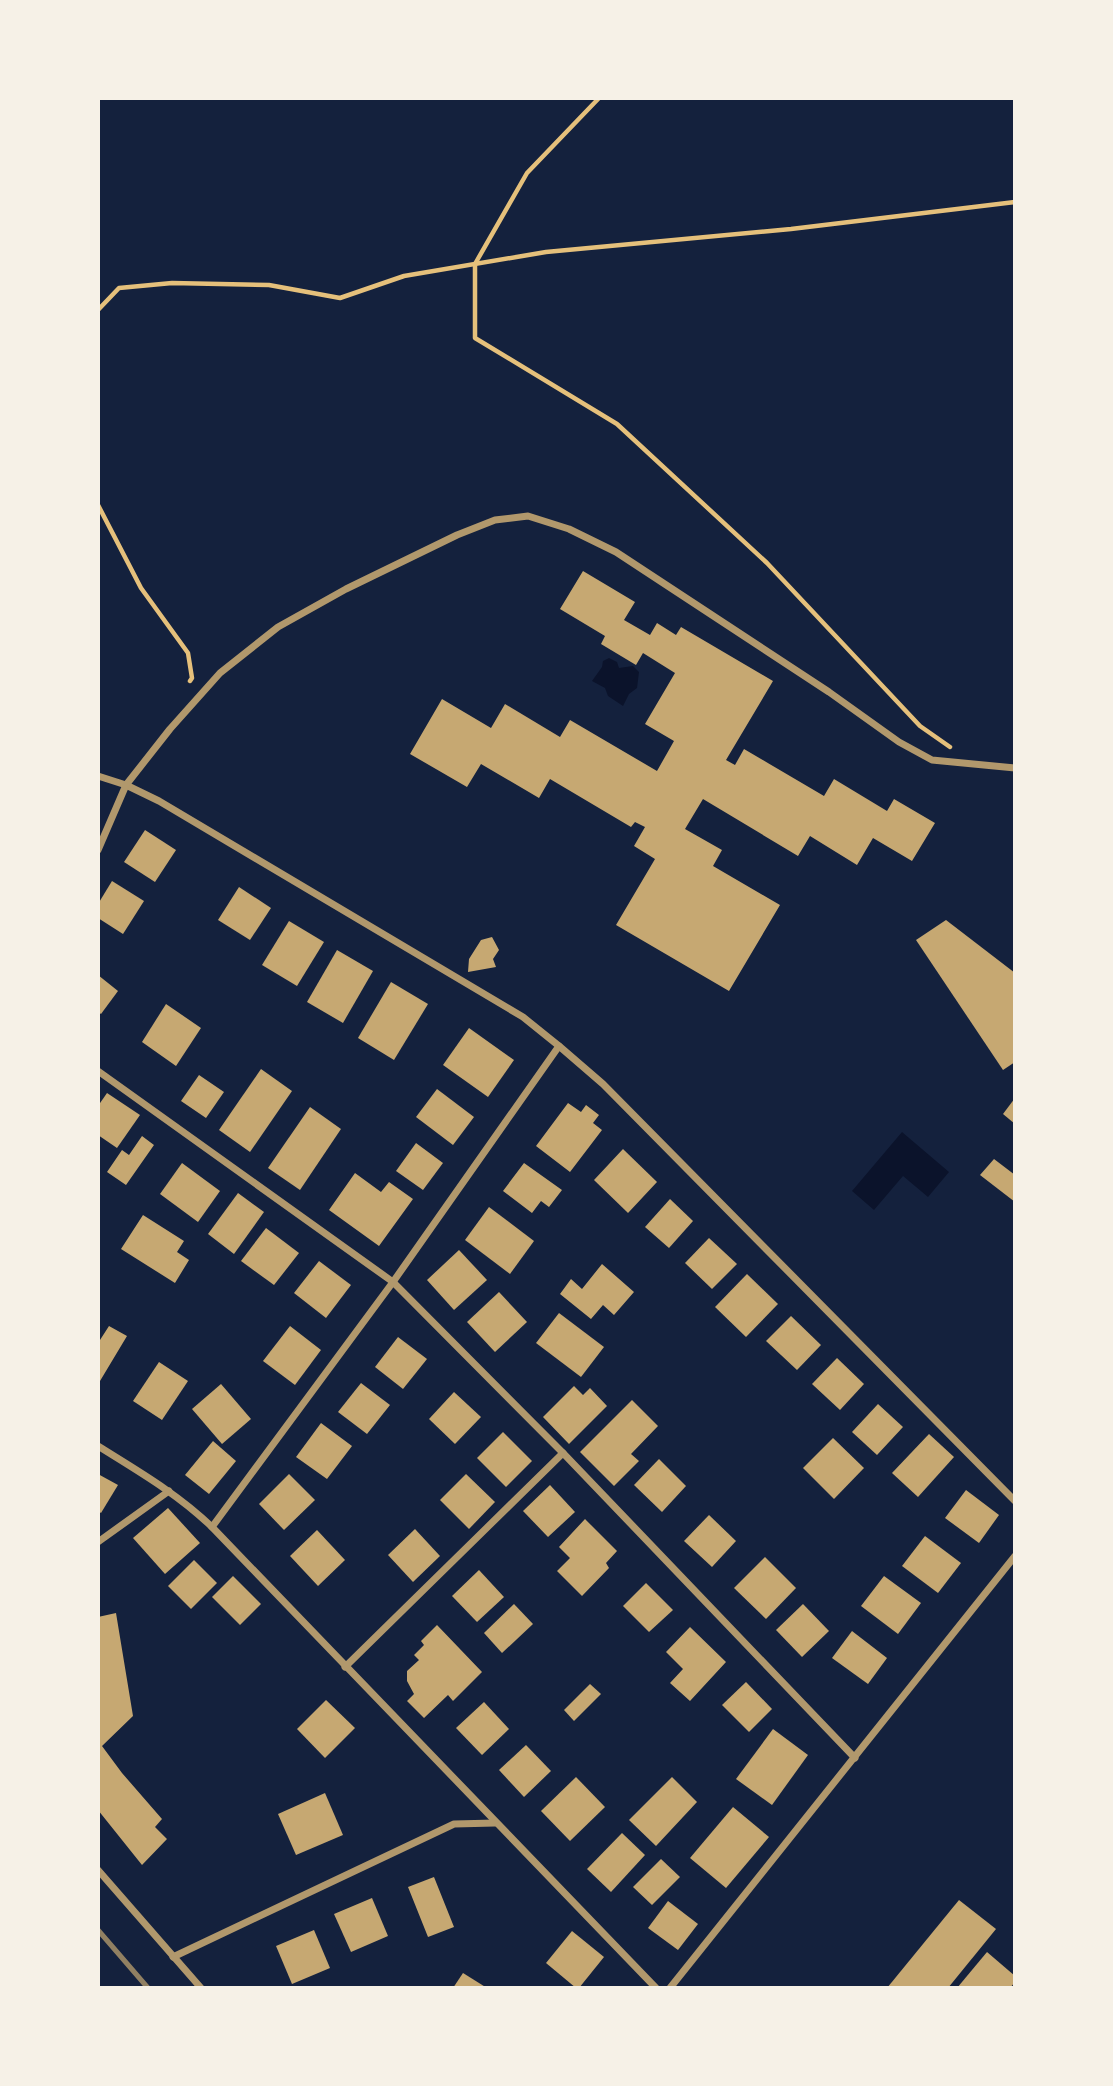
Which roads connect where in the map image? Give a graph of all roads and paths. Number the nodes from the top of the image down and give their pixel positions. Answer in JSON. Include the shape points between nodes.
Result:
{"nodes":[{"id":1,"x":599,"y":98,"type":"edge"},
{"id":2,"x":1015,"y":202,"type":"edge"},
{"id":3,"x":475,"y":264,"type":"junction"},
{"id":4,"x":98,"y":310,"type":"edge"},
{"id":5,"x":98,"y":505,"type":"edge"},
{"id":6,"x":186,"y":690,"type":"dead end"},
{"id":7,"x":976,"y":766,"type":"junction"},
{"id":8,"x":1015,"y":768,"type":"edge"},
{"id":9,"x":98,"y":776,"type":"edge"},
{"id":10,"x":126,"y":785,"type":"junction"},
{"id":11,"x":98,"y":850,"type":"edge"},
{"id":12,"x":559,"y":1046,"type":"junction"},
{"id":13,"x":98,"y":1071,"type":"edge"},
{"id":14,"x":393,"y":1282,"type":"junction"},
{"id":15,"x":98,"y":1446,"type":"edge"},
{"id":16,"x":563,"y":1453,"type":"junction"},
{"id":17,"x":169,"y":1491,"type":"junction"},
{"id":18,"x":1015,"y":1501,"type":"edge"},
{"id":19,"x":212,"y":1527,"type":"junction"},
{"id":20,"x":98,"y":1542,"type":"edge"},
{"id":21,"x":1015,"y":1556,"type":"edge"},
{"id":22,"x":345,"y":1667,"type":"junction"},
{"id":23,"x":855,"y":1758,"type":"junction"},
{"id":24,"x":495,"y":1823,"type":"junction"},
{"id":25,"x":98,"y":1870,"type":"edge"},
{"id":26,"x":173,"y":1957,"type":"junction"},
{"id":27,"x":201,"y":1988,"type":"edge"},
{"id":28,"x":656,"y":1988,"type":"edge"},
{"id":29,"x":670,"y":1988,"type":"edge"}],
"edges":[{"from":1,"to":3,"type":"path","via":[[527,173]]},
{"from":2,"to":3,"type":"path","via":[[791,229],[546,251]]},
{"from":3,"to":4,"type":"path","via":[[404,276],[340,298],[269,285],[172,283],[119,288]]},
{"from":3,"to":7,"type":"path","via":[[475,338],[617,424],[767,563],[920,726]]},
{"from":5,"to":6,"type":"path","via":[[141,588],[188,653],[192,678]]},
{"from":7,"to":8,"type":"street"},
{"from":7,"to":10,"type":"street","via":[[932,760],[899,742],[616,552],[528,516],[495,520],[457,536],[278,627],[220,673]]},
{"from":9,"to":10,"type":"street"},
{"from":10,"to":11,"type":"street"},
{"from":10,"to":12,"type":"street","via":[[523,1017]]},
{"from":12,"to":14,"type":"street"},
{"from":12,"to":18,"type":"street","via":[[603,1084]]},
{"from":13,"to":14,"type":"street"},
{"from":14,"to":16,"type":"street"},
{"from":14,"to":19,"type":"street"},
{"from":15,"to":17,"type":"street"},
{"from":16,"to":22,"type":"street"},
{"from":16,"to":23,"type":"street"},
{"from":17,"to":19,"type":"street"},
{"from":17,"to":20,"type":"street"},
{"from":19,"to":22,"type":"street"},
{"from":21,"to":23,"type":"street"},
{"from":22,"to":24,"type":"street"},
{"from":23,"to":29,"type":"street"},
{"from":24,"to":26,"type":"street","via":[[454,1824]]},
{"from":24,"to":28,"type":"street"},
{"from":25,"to":26,"type":"street"},
{"from":26,"to":27,"type":"street"}]}
